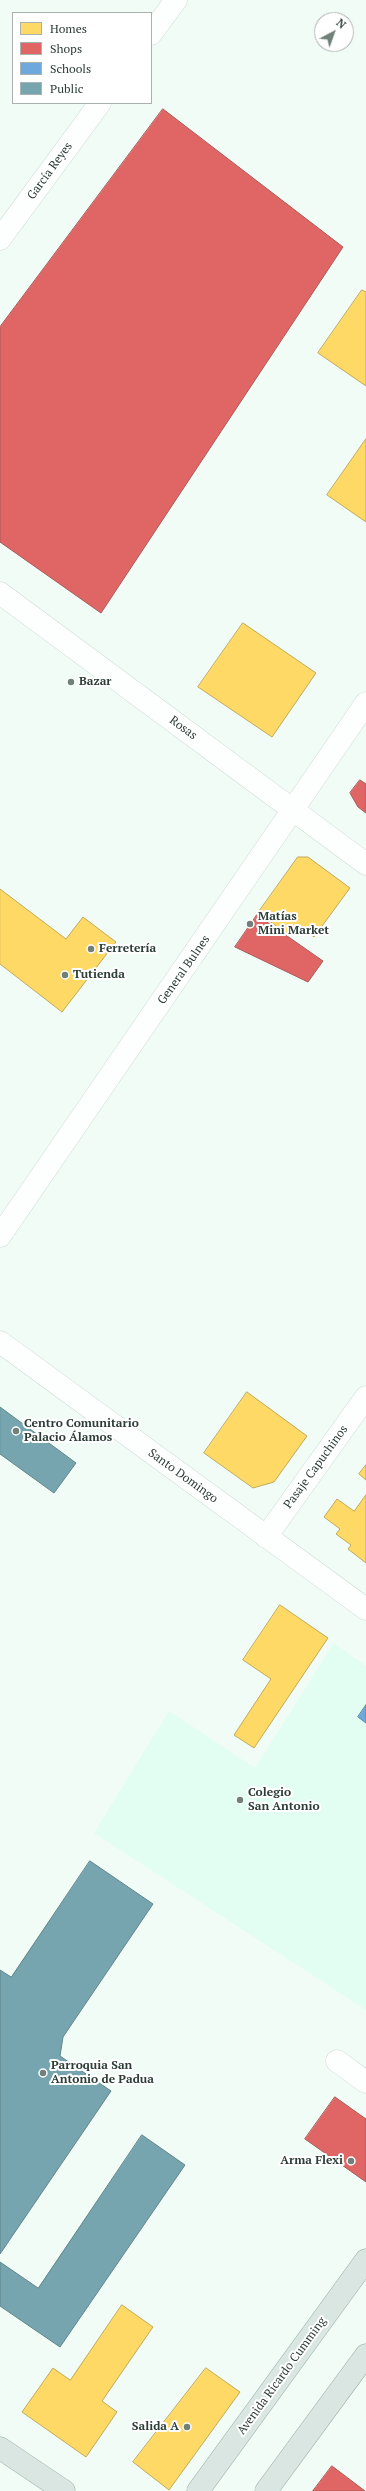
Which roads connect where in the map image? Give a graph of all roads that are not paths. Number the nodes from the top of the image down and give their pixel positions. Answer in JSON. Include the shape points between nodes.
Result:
{"nodes":[{"id":1,"x":176,"y":0,"type":"edge"},
{"id":2,"x":152,"y":33,"type":"edge"},
{"id":3,"x":99,"y":104,"type":"edge"},
{"id":4,"x":0,"y":239,"type":"edge"},
{"id":5,"x":0,"y":593,"type":"edge"},
{"id":6,"x":366,"y":703,"type":"edge"},
{"id":7,"x":294,"y":810,"type":"junction"},
{"id":8,"x":366,"y":864,"type":"edge"},
{"id":9,"x":0,"y":1236,"type":"edge"},
{"id":10,"x":0,"y":1342,"type":"edge"},
{"id":11,"x":366,"y":1397,"type":"edge"},
{"id":12,"x":266,"y":1537,"type":"junction"},
{"id":13,"x":366,"y":1609,"type":"edge"},
{"id":14,"x":337,"y":2061,"type":"dead end"},
{"id":15,"x":366,"y":2082,"type":"edge"},
{"id":16,"x":366,"y":2260,"type":"edge"},
{"id":17,"x":366,"y":2355,"type":"edge"},
{"id":18,"x":0,"y":2448,"type":"edge"},
{"id":19,"x":64,"y":2491,"type":"edge"},
{"id":20,"x":198,"y":2491,"type":"edge"},
{"id":21,"x":266,"y":2491,"type":"edge"}],
"edges":[{"from":1,"to":2,"type":"street"},
{"from":3,"to":4,"type":"street","name":"García Reyes"},
{"from":5,"to":7,"type":"street","name":"Rosas"},
{"from":6,"to":7,"type":"street","name":"General Bulnes"},
{"from":7,"to":8,"type":"street","name":"Rosas"},
{"from":7,"to":9,"type":"street","name":"General Bulnes"},
{"from":10,"to":12,"type":"street","name":"Santo Domingo"},
{"from":11,"to":12,"type":"street","name":"Pasaje Capuchinos"},
{"from":12,"to":13,"type":"street","name":"Santo Domingo"},
{"from":14,"to":15,"type":"street"},
{"from":16,"to":20,"type":"main road","name":"Avenida Ricardo Cumming"},
{"from":17,"to":21,"type":"main road"},
{"from":18,"to":19,"type":"main road"}]}
